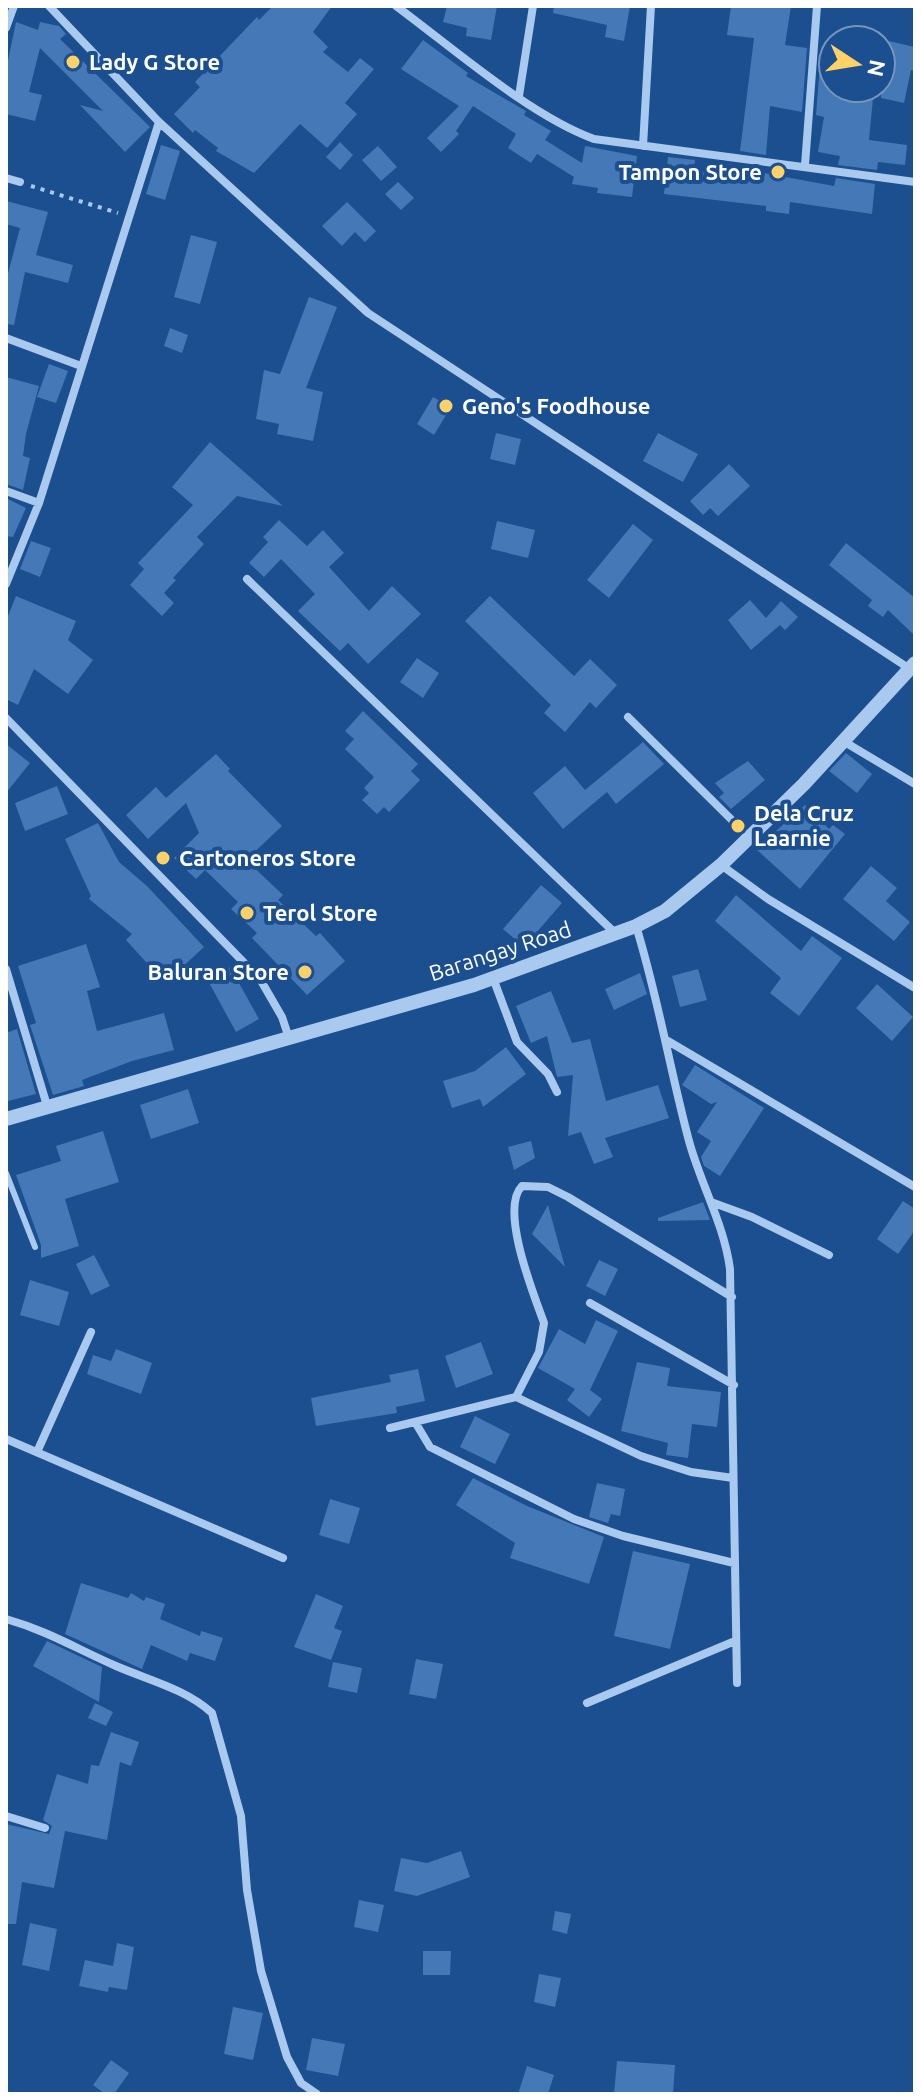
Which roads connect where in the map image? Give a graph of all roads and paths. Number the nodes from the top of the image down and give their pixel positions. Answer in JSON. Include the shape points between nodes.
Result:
{"nodes":[{"id":1,"x":14,"y":6,"type":"edge"},
{"id":2,"x":49,"y":6,"type":"edge"},
{"id":3,"x":396,"y":6,"type":"edge"},
{"id":4,"x":412,"y":6,"type":"edge"},
{"id":5,"x":533,"y":6,"type":"edge"},
{"id":6,"x":651,"y":6,"type":"edge"},
{"id":7,"x":817,"y":6,"type":"edge"},
{"id":8,"x":410,"y":16,"type":"junction"},
{"id":9,"x":6,"y":28,"type":"edge"},
{"id":10,"x":519,"y":96,"type":"junction"},
{"id":11,"x":159,"y":122,"type":"junction"},
{"id":12,"x":643,"y":146,"type":"junction"},
{"id":13,"x":805,"y":165,"type":"junction"},
{"id":14,"x":6,"y":178,"type":"edge"},
{"id":15,"x":20,"y":182,"type":"joint"},
{"id":16,"x":915,"y":182,"type":"edge"},
{"id":17,"x":128,"y":216,"type":"junction"},
{"id":18,"x":6,"y":338,"type":"edge"},
{"id":19,"x":81,"y":366,"type":"junction"},
{"id":20,"x":6,"y":491,"type":"edge"},
{"id":21,"x":39,"y":503,"type":"junction"},
{"id":22,"x":247,"y":579,"type":"dead end"},
{"id":23,"x":6,"y":584,"type":"edge"},
{"id":24,"x":913,"y":666,"type":"edge"},
{"id":25,"x":628,"y":717,"type":"dead end"},
{"id":26,"x":6,"y":718,"type":"edge"},
{"id":27,"x":843,"y":740,"type":"junction"},
{"id":28,"x":915,"y":784,"type":"edge"},
{"id":29,"x":749,"y":837,"type":"junction"},
{"id":30,"x":721,"y":865,"type":"junction"},
{"id":31,"x":636,"y":926,"type":"junction"},
{"id":32,"x":617,"y":935,"type":"junction"},
{"id":33,"x":6,"y":969,"type":"edge"},
{"id":34,"x":493,"y":978,"type":"junction"},
{"id":35,"x":915,"y":988,"type":"edge"},
{"id":36,"x":289,"y":1038,"type":"junction"},
{"id":37,"x":668,"y":1041,"type":"junction"},
{"id":38,"x":557,"y":1092,"type":"dead end"},
{"id":39,"x":48,"y":1109,"type":"junction"},
{"id":40,"x":6,"y":1119,"type":"edge"},
{"id":41,"x":6,"y":1173,"type":"edge"},
{"id":42,"x":915,"y":1187,"type":"edge"},
{"id":43,"x":711,"y":1202,"type":"junction"},
{"id":44,"x":35,"y":1247,"type":"dead end"},
{"id":45,"x":829,"y":1255,"type":"dead end"},
{"id":46,"x":732,"y":1297,"type":"junction"},
{"id":47,"x":590,"y":1303,"type":"dead end"},
{"id":48,"x":91,"y":1332,"type":"dead end"},
{"id":49,"x":734,"y":1385,"type":"junction"},
{"id":50,"x":516,"y":1397,"type":"junction"},
{"id":51,"x":415,"y":1422,"type":"junction"},
{"id":52,"x":390,"y":1428,"type":"dead end"},
{"id":53,"x":6,"y":1439,"type":"edge"},
{"id":54,"x":37,"y":1452,"type":"junction"},
{"id":55,"x":733,"y":1478,"type":"junction"},
{"id":56,"x":283,"y":1558,"type":"dead end"},
{"id":57,"x":734,"y":1563,"type":"junction"},
{"id":58,"x":6,"y":1619,"type":"edge"},
{"id":59,"x":735,"y":1641,"type":"junction"},
{"id":60,"x":737,"y":1683,"type":"dead end"},
{"id":61,"x":587,"y":1703,"type":"dead end"},
{"id":62,"x":6,"y":1816,"type":"edge"},
{"id":63,"x":45,"y":1828,"type":"dead end"},
{"id":64,"x":317,"y":2094,"type":"edge"}],
"edges":[{"from":1,"to":9,"type":"street"},
{"from":2,"to":11,"type":"street"},
{"from":3,"to":8,"type":"street"},
{"from":4,"to":8,"type":"street"},
{"from":5,"to":10,"type":"street"},
{"from":6,"to":12,"type":"street"},
{"from":7,"to":13,"type":"street"},
{"from":8,"to":10,"type":"street"},
{"from":10,"to":12,"type":"street","via":[[577,133]]},
{"from":11,"to":17,"type":"street"},
{"from":11,"to":24,"type":"street","via":[[387,328]]},
{"from":12,"to":13,"type":"street"},
{"from":13,"to":16,"type":"street"},
{"from":14,"to":15,"type":"street"},
{"from":15,"to":17,"type":"path"},
{"from":17,"to":19,"type":"street"},
{"from":18,"to":19,"type":"street"},
{"from":19,"to":21,"type":"street"},
{"from":20,"to":21,"type":"street"},
{"from":21,"to":23,"type":"street"},
{"from":22,"to":32,"type":"street"},
{"from":24,"to":27,"type":"street","name":"Barangay Road"},
{"from":25,"to":29,"type":"street"},
{"from":26,"to":36,"type":"street","via":[[260,979]]},
{"from":27,"to":28,"type":"street"},
{"from":27,"to":29,"type":"street","name":"Barangay Road"},
{"from":29,"to":30,"type":"street","name":"Barangay Road"},
{"from":30,"to":31,"type":"street","name":"Barangay Road","via":[[684,897]]},
{"from":30,"to":35,"type":"street"},
{"from":31,"to":32,"type":"street","name":"Barangay Road"},
{"from":31,"to":37,"type":"street"},
{"from":32,"to":34,"type":"street","name":"Barangay Road"},
{"from":33,"to":39,"type":"street"},
{"from":34,"to":36,"type":"street","name":"Barangay Road"},
{"from":34,"to":38,"type":"street","via":[[517,1042],[548,1074]]},
{"from":36,"to":39,"type":"street","name":"Barangay Road"},
{"from":37,"to":42,"type":"street"},
{"from":37,"to":43,"type":"street","via":[[689,1140]]},
{"from":39,"to":40,"type":"street","name":"Barangay Road"},
{"from":41,"to":44,"type":"lane"},
{"from":43,"to":45,"type":"street"},
{"from":43,"to":46,"type":"street","via":[[727,1249]]},
{"from":46,"to":49,"type":"street"},
{"from":46,"to":50,"type":"street","via":[[568,1197],[548,1187],[522,1186],[513,1206],[516,1229],[545,1335]]},
{"from":47,"to":49,"type":"street"},
{"from":48,"to":54,"type":"street"},
{"from":49,"to":55,"type":"street"},
{"from":50,"to":51,"type":"street"},
{"from":50,"to":55,"type":"street","via":[[641,1456]]},
{"from":51,"to":52,"type":"street"},
{"from":51,"to":57,"type":"street","via":[[430,1447],[574,1519]]},
{"from":53,"to":54,"type":"street"},
{"from":54,"to":56,"type":"street"},
{"from":55,"to":57,"type":"street"},
{"from":57,"to":59,"type":"street"},
{"from":58,"to":64,"type":"street","via":[[45,1630],[200,1702],[212,1713],[241,1816],[261,1971],[287,2057],[301,2083]]},
{"from":59,"to":60,"type":"street"},
{"from":59,"to":61,"type":"street"},
{"from":62,"to":63,"type":"street"}]}
